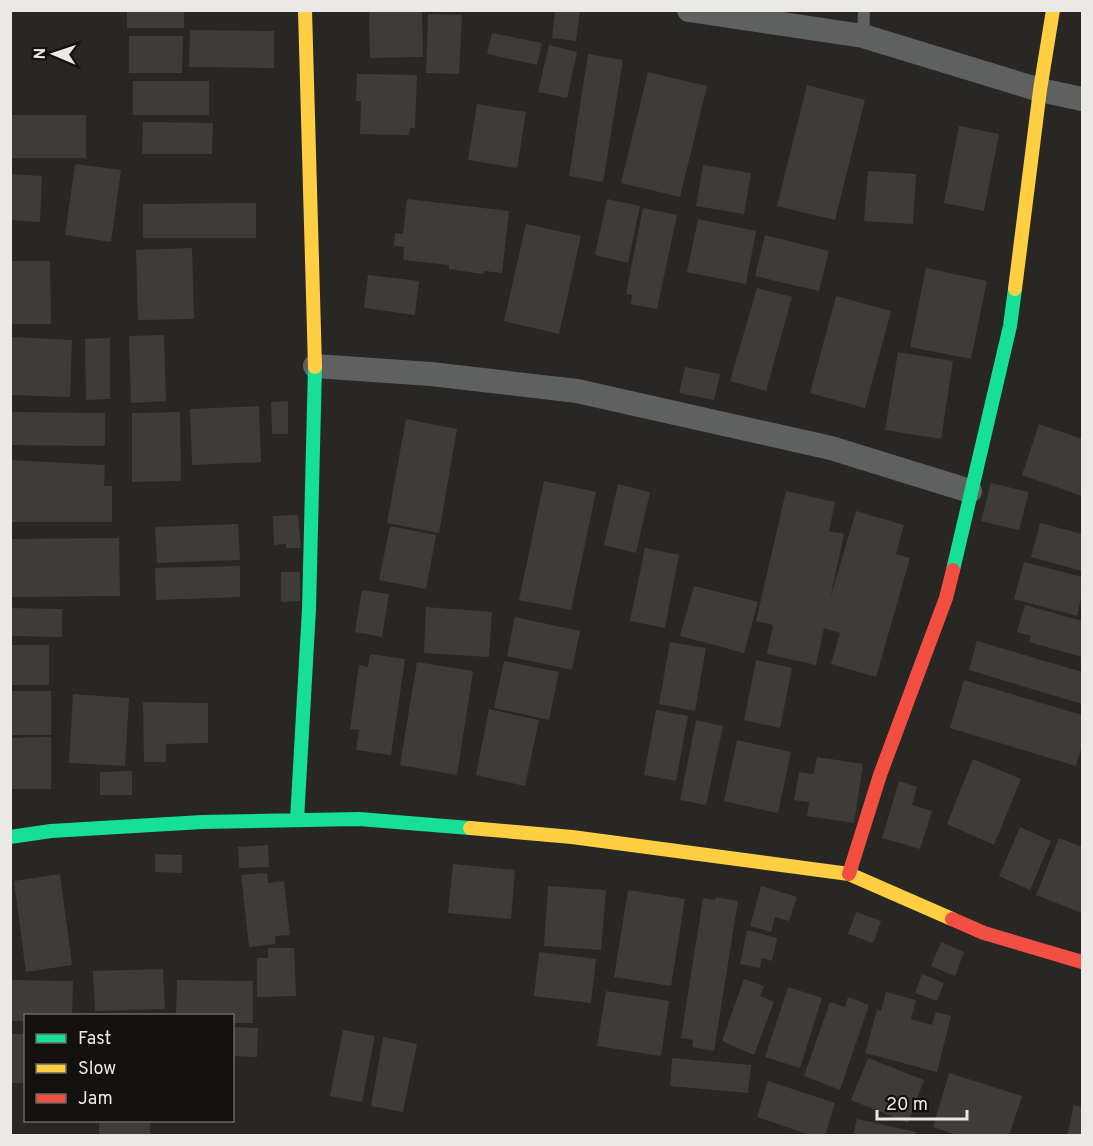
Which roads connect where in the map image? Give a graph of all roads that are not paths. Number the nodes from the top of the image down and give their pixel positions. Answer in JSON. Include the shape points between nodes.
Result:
{"nodes":[{"id":1,"x":305,"y":10,"type":"edge"},
{"id":2,"x":689,"y":10,"type":"edge"},
{"id":3,"x":864,"y":10,"type":"edge"},
{"id":4,"x":1053,"y":10,"type":"edge"},
{"id":5,"x":863,"y":36,"type":"junction"},
{"id":6,"x":1040,"y":90,"type":"junction"},
{"id":7,"x":1083,"y":99,"type":"edge"},
{"id":8,"x":315,"y":366,"type":"junction"},
{"id":9,"x":970,"y":491,"type":"junction"},
{"id":10,"x":297,"y":820,"type":"junction"},
{"id":11,"x":10,"y":837,"type":"edge"},
{"id":12,"x":849,"y":874,"type":"junction"},
{"id":13,"x":1083,"y":962,"type":"edge"}],
"edges":[{"from":1,"to":8,"type":"street"},
{"from":2,"to":5,"type":"street"},
{"from":3,"to":5,"type":"lane"},
{"from":4,"to":6,"type":"street"},
{"from":5,"to":6,"type":"street"},
{"from":6,"to":7,"type":"street"},
{"from":6,"to":9,"type":"street","via":[[1010,326]]},
{"from":8,"to":9,"type":"street","via":[[431,374],[578,391],[831,448]]},
{"from":8,"to":10,"type":"street","via":[[309,609]]},
{"from":9,"to":12,"type":"street","via":[[946,598],[880,775]]},
{"from":10,"to":11,"type":"street","via":[[202,822]]},
{"from":10,"to":12,"type":"street","via":[[359,819],[572,837]]},
{"from":12,"to":13,"type":"street","via":[[984,933]]}]}
